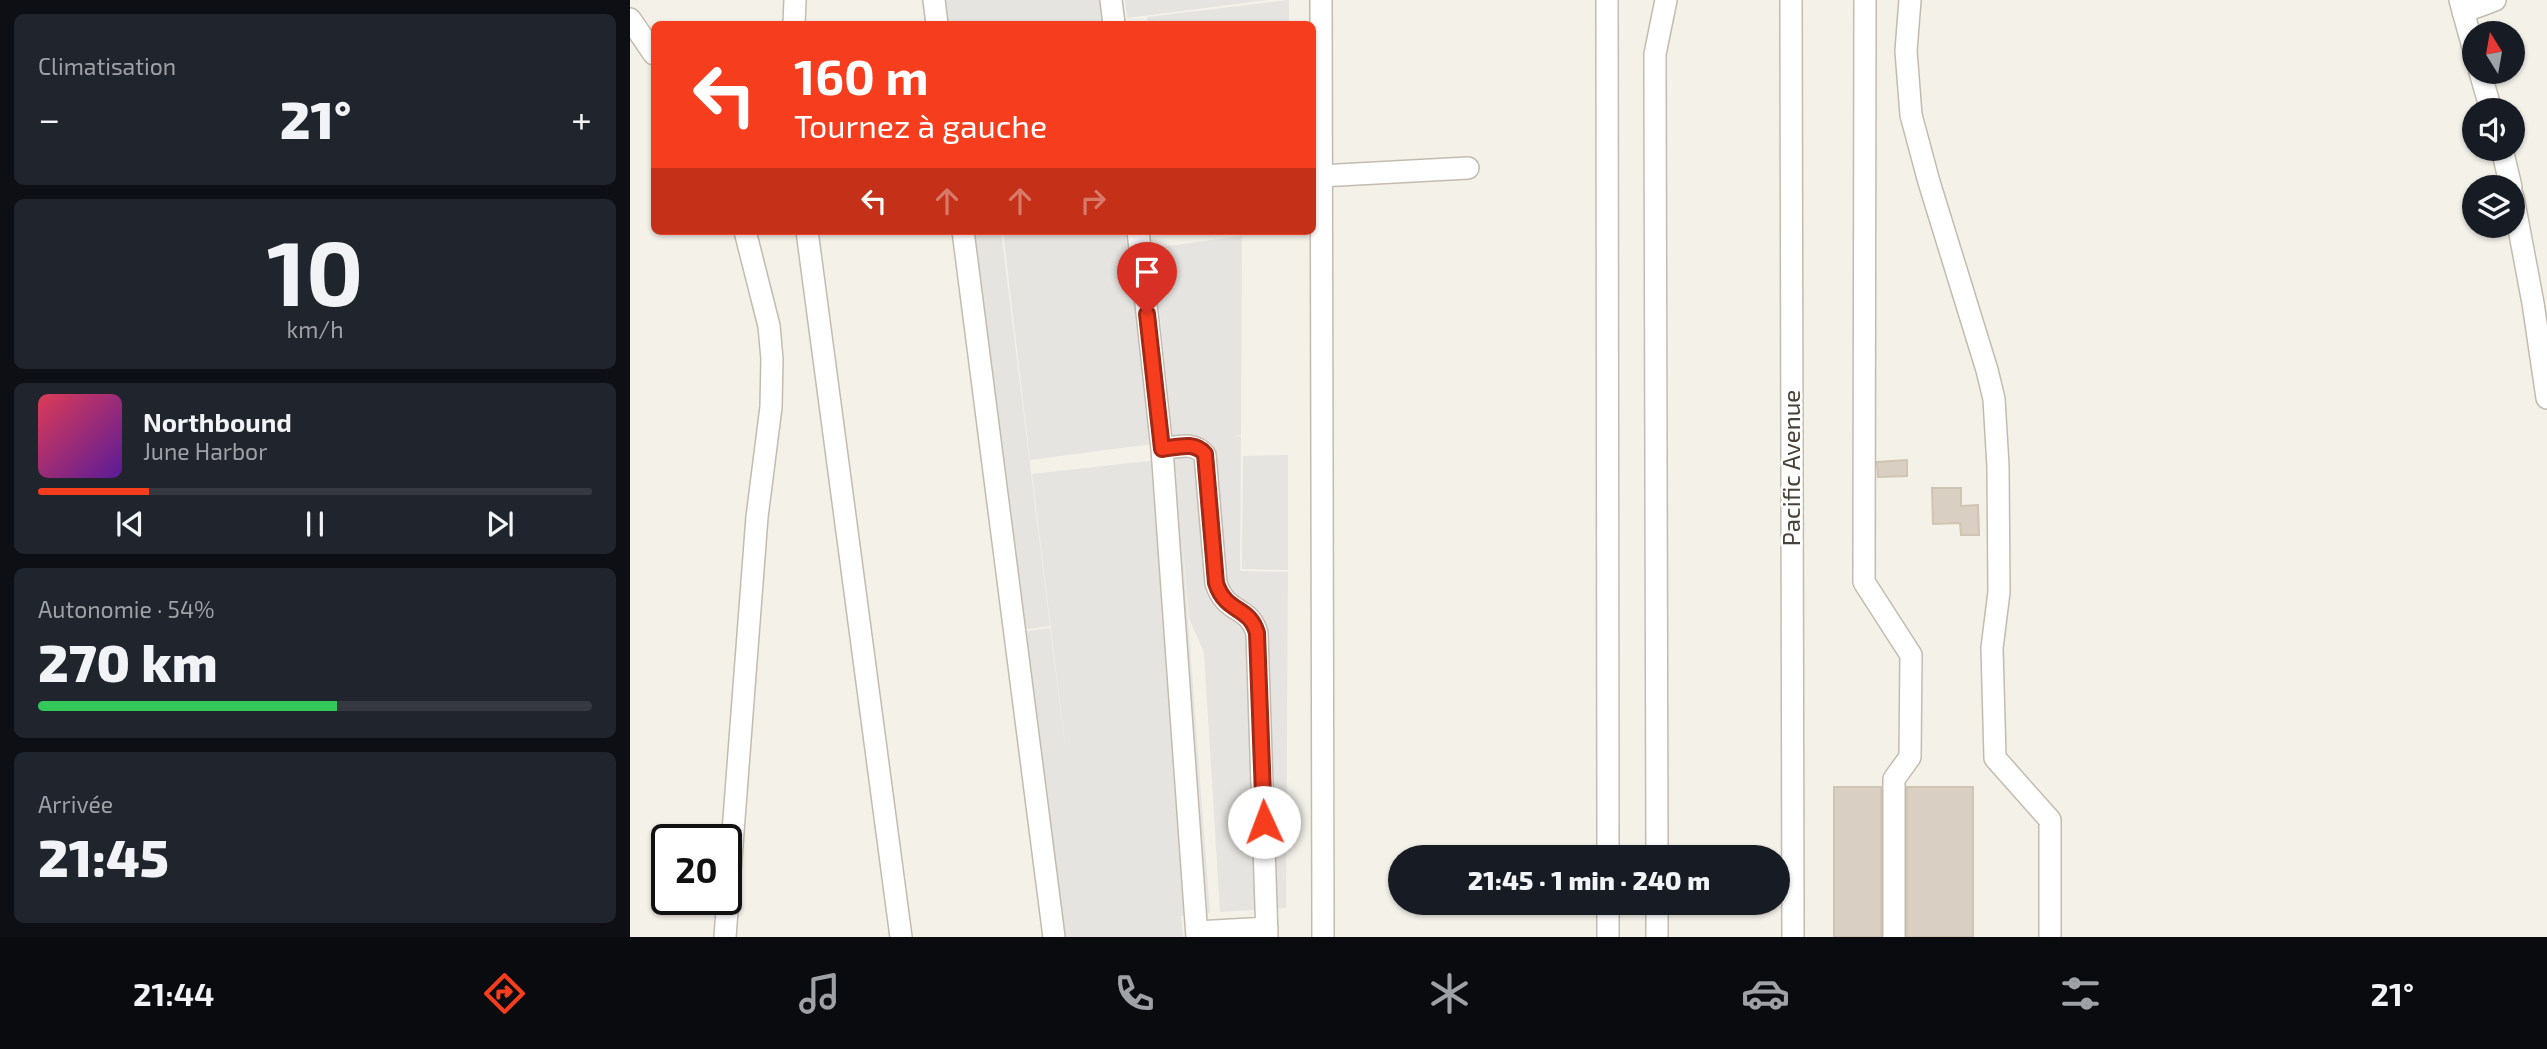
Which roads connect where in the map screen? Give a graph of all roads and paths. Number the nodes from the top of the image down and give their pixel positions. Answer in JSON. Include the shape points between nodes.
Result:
{"nodes":[{"id":1,"x":795,"y":0,"type":"edge"},
{"id":2,"x":934,"y":0,"type":"edge"},
{"id":3,"x":1111,"y":0,"type":"edge"},
{"id":4,"x":1321,"y":0,"type":"edge"},
{"id":5,"x":1607,"y":0,"type":"edge"},
{"id":6,"x":1666,"y":0,"type":"edge"},
{"id":7,"x":1791,"y":0,"type":"edge"},
{"id":8,"x":1865,"y":0,"type":"edge"},
{"id":9,"x":1910,"y":0,"type":"edge"},
{"id":10,"x":2495,"y":0,"type":"edge"},
{"id":11,"x":2462,"y":6,"type":"edge"},
{"id":12,"x":630,"y":19,"type":"edge"},
{"id":13,"x":794,"y":21,"type":"edge"},
{"id":14,"x":937,"y":21,"type":"edge"},
{"id":15,"x":1114,"y":21,"type":"edge"},
{"id":16,"x":651,"y":50,"type":"edge"},
{"id":17,"x":1316,"y":113,"type":"edge"},
{"id":18,"x":1468,"y":168,"type":"dead end"},
{"id":19,"x":1318,"y":185,"type":"edge"},
{"id":20,"x":746,"y":235,"type":"edge"},
{"id":21,"x":808,"y":235,"type":"edge"},
{"id":22,"x":963,"y":235,"type":"edge"},
{"id":23,"x":1138,"y":235,"type":"edge"},
{"id":24,"x":2521,"y":238,"type":"edge"},
{"id":25,"x":2547,"y":398,"type":"edge"},
{"id":26,"x":1162,"y":449,"type":"junction"},
{"id":27,"x":1608,"y":845,"type":"edge"},
{"id":28,"x":1657,"y":845,"type":"edge"},
{"id":29,"x":1608,"y":915,"type":"edge"},
{"id":30,"x":1657,"y":915,"type":"edge"},
{"id":31,"x":1267,"y":932,"type":"edge"},
{"id":32,"x":1197,"y":934,"type":"edge"},
{"id":33,"x":725,"y":937,"type":"edge"},
{"id":34,"x":901,"y":937,"type":"edge"},
{"id":35,"x":1054,"y":937,"type":"edge"},
{"id":36,"x":1322,"y":937,"type":"edge"},
{"id":37,"x":1608,"y":937,"type":"edge"},
{"id":38,"x":1657,"y":937,"type":"edge"},
{"id":39,"x":1793,"y":937,"type":"edge"},
{"id":40,"x":1894,"y":937,"type":"edge"},
{"id":41,"x":2050,"y":937,"type":"edge"}],
"edges":[{"from":1,"to":13,"type":"street"},
{"from":2,"to":14,"type":"street"},
{"from":3,"to":15,"type":"street"},
{"from":4,"to":17,"type":"street"},
{"from":5,"to":27,"type":"street"},
{"from":6,"to":28,"type":"street","via":[[1655,54]]},
{"from":7,"to":39,"type":"street","name":"Pacific Avenue"},
{"from":8,"to":40,"type":"street","via":[[1864,582],[1911,655],[1910,757],[1894,779]]},
{"from":9,"to":41,"type":"street","via":[[1906,51],[1912,115],[1994,399],[1999,592],[1992,648],[1995,758],[2050,820]]},
{"from":10,"to":11,"type":"street"},
{"from":12,"to":16,"type":"street"},
{"from":17,"to":19,"type":"street"},
{"from":18,"to":19,"type":"street"},
{"from":19,"to":36,"type":"street"},
{"from":20,"to":33,"type":"street","via":[[769,326],[771,407],[757,517]]},
{"from":21,"to":34,"type":"street"},
{"from":22,"to":35,"type":"street"},
{"from":23,"to":26,"type":"street"},
{"from":24,"to":25,"type":"street"},
{"from":26,"to":31,"type":"street","via":[[1191,446],[1205,454],[1216,583],[1224,600],[1250,617],[1257,633]]},
{"from":26,"to":32,"type":"street"},
{"from":29,"to":37,"type":"street"},
{"from":30,"to":38,"type":"street"},
{"from":31,"to":32,"type":"street"}]}
